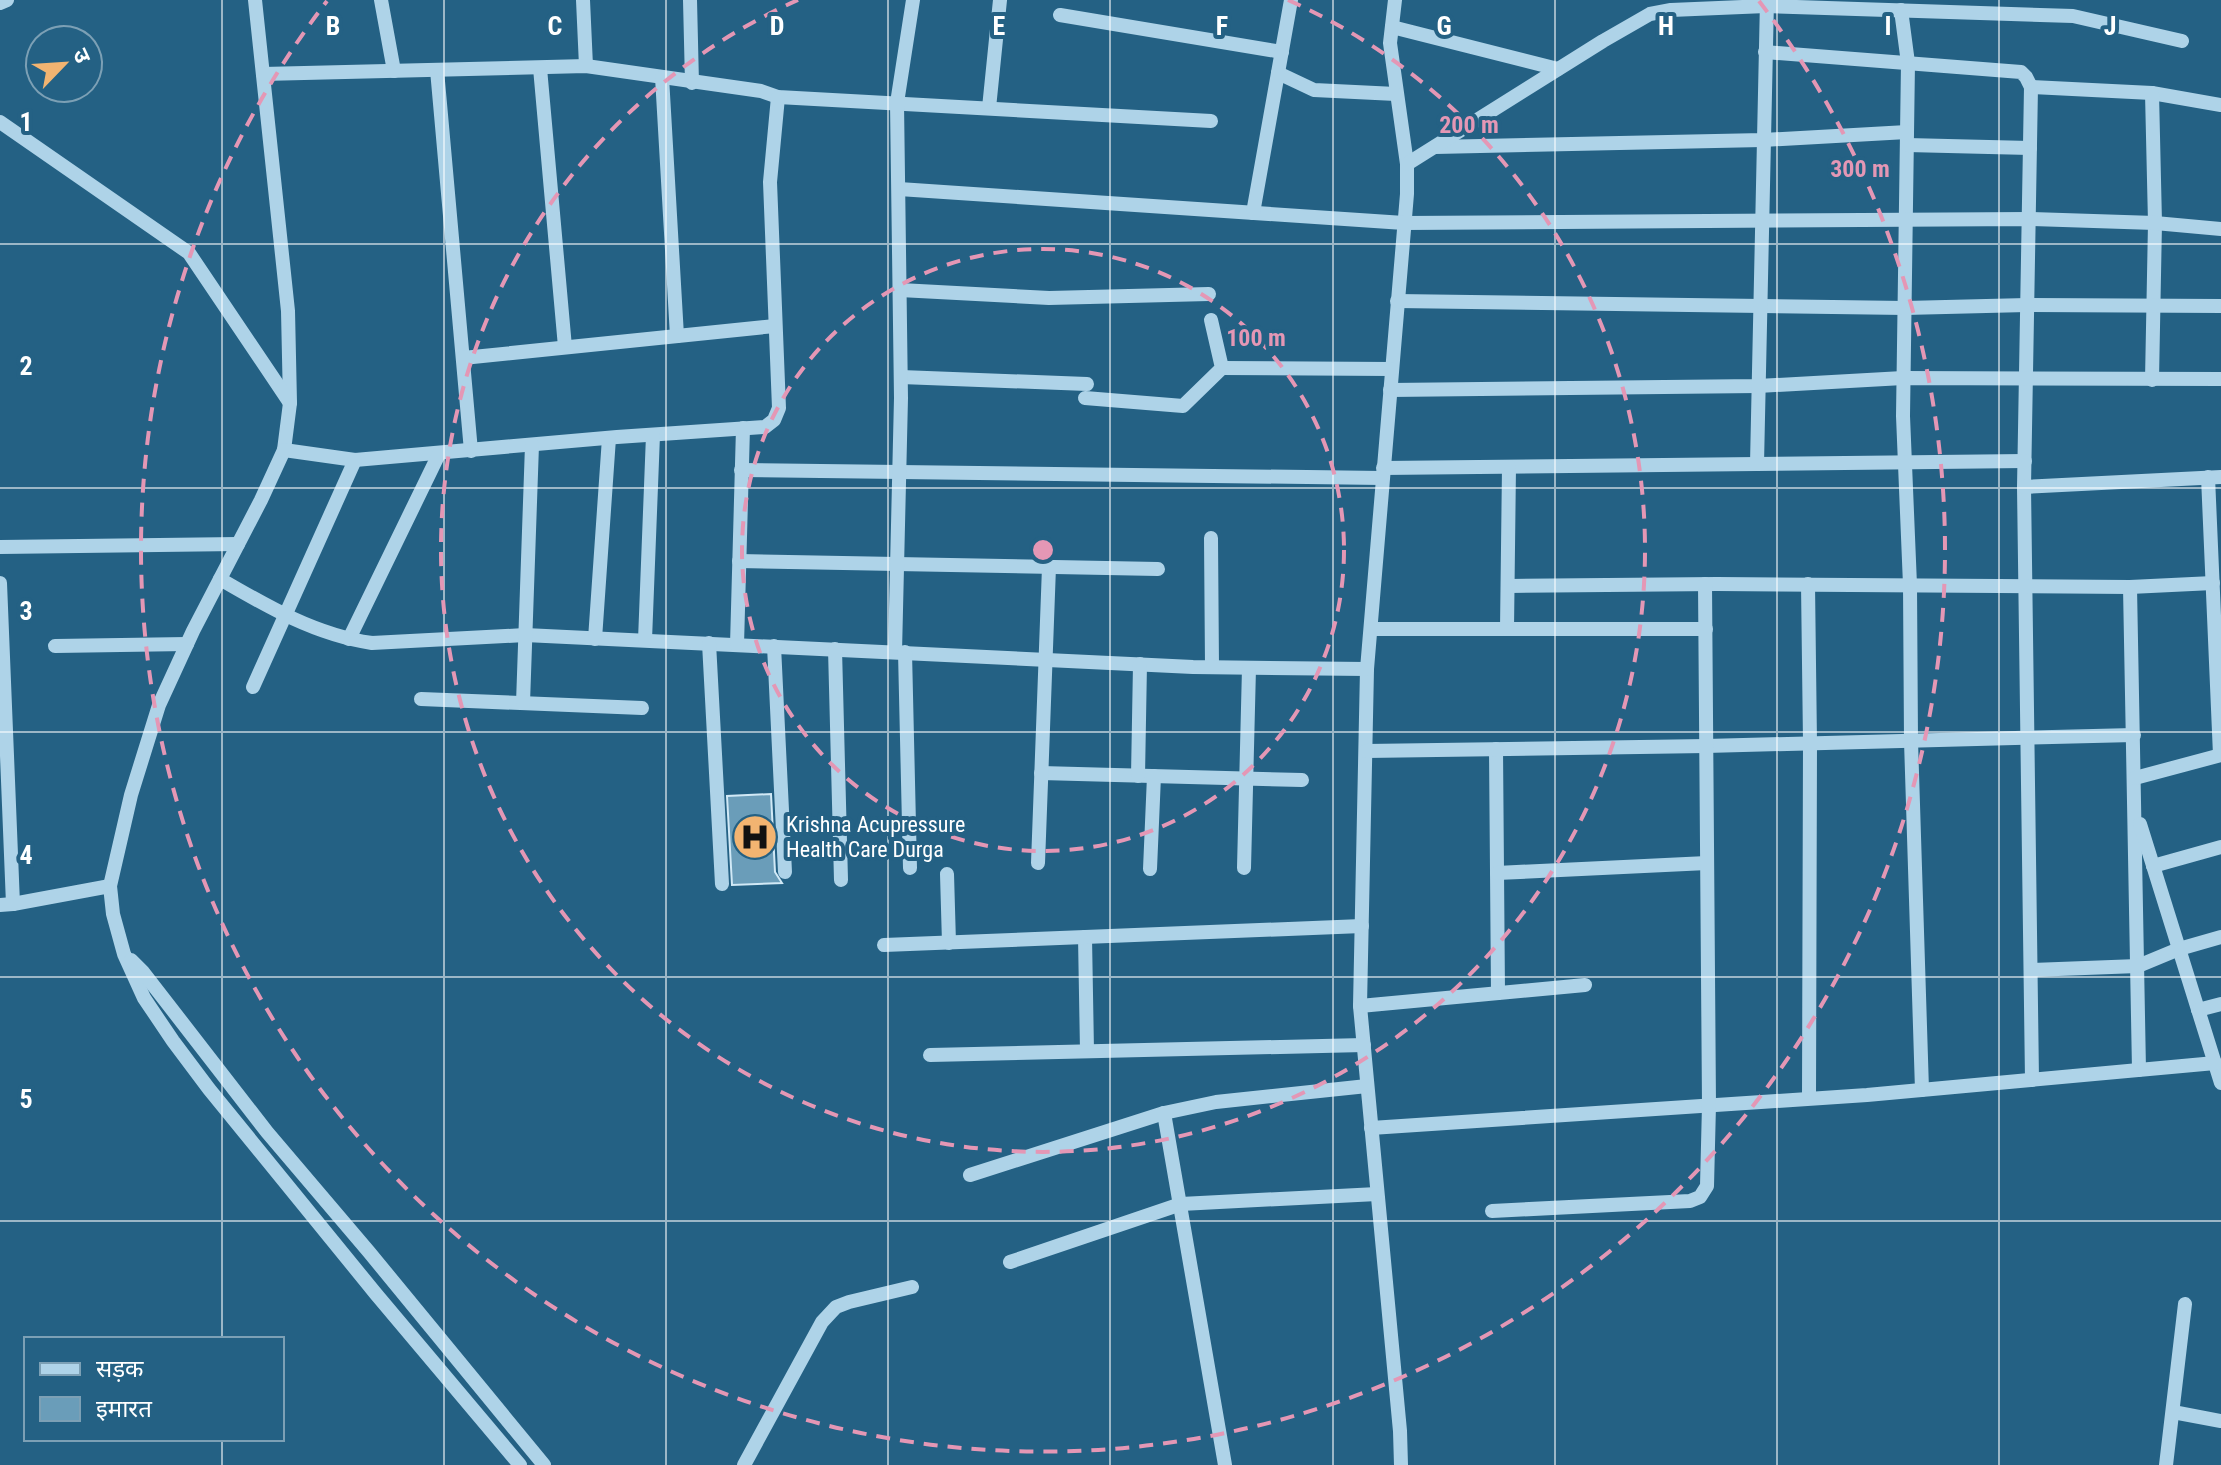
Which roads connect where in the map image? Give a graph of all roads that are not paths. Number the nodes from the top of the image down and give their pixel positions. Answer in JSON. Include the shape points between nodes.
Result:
{"nodes":[{"id":1,"x":7,"y":0,"type":"edge"},
{"id":2,"x":255,"y":0,"type":"edge"},
{"id":3,"x":381,"y":0,"type":"edge"},
{"id":4,"x":583,"y":0,"type":"edge"},
{"id":5,"x":690,"y":0,"type":"edge"},
{"id":6,"x":913,"y":0,"type":"edge"},
{"id":7,"x":1000,"y":0,"type":"edge"},
{"id":8,"x":1291,"y":0,"type":"edge"},
{"id":9,"x":1395,"y":0,"type":"edge"},
{"id":10,"x":0,"y":3,"type":"edge"},
{"id":11,"x":1766,"y":3,"type":"edge"},
{"id":12,"x":1901,"y":10,"type":"junction"},
{"id":13,"x":1060,"y":15,"type":"dead end"},
{"id":14,"x":1392,"y":27,"type":"junction"},
{"id":15,"x":2182,"y":41,"type":"dead end"},
{"id":16,"x":1282,"y":52,"type":"junction"},
{"id":17,"x":1765,"y":52,"type":"junction"},
{"id":18,"x":1908,"y":63,"type":"junction"},
{"id":19,"x":586,"y":66,"type":"junction"},
{"id":20,"x":540,"y":68,"type":"junction"},
{"id":21,"x":1558,"y":69,"type":"junction"},
{"id":22,"x":437,"y":70,"type":"junction"},
{"id":23,"x":394,"y":71,"type":"junction"},
{"id":24,"x":1278,"y":73,"type":"junction"},
{"id":25,"x":263,"y":74,"type":"junction"},
{"id":26,"x":662,"y":77,"type":"junction"},
{"id":27,"x":692,"y":83,"type":"junction"},
{"id":28,"x":2031,"y":87,"type":"junction"},
{"id":29,"x":2152,"y":93,"type":"junction"},
{"id":30,"x":1396,"y":94,"type":"junction"},
{"id":31,"x":778,"y":97,"type":"junction"},
{"id":32,"x":897,"y":103,"type":"junction"},
{"id":33,"x":2221,"y":105,"type":"edge"},
{"id":34,"x":989,"y":108,"type":"junction"},
{"id":35,"x":1211,"y":121,"type":"dead end"},
{"id":36,"x":0,"y":122,"type":"edge"},
{"id":37,"x":1907,"y":138,"type":"junction"},
{"id":38,"x":1763,"y":140,"type":"junction"},
{"id":39,"x":1434,"y":147,"type":"junction"},
{"id":40,"x":2030,"y":148,"type":"junction"},
{"id":41,"x":1407,"y":164,"type":"junction"},
{"id":42,"x":899,"y":189,"type":"junction"},
{"id":43,"x":1253,"y":213,"type":"junction"},
{"id":44,"x":1906,"y":219,"type":"junction"},
{"id":45,"x":2029,"y":219,"type":"junction"},
{"id":46,"x":1761,"y":222,"type":"junction"},
{"id":47,"x":1404,"y":223,"type":"junction"},
{"id":48,"x":2155,"y":223,"type":"junction"},
{"id":49,"x":2221,"y":229,"type":"edge"},
{"id":50,"x":900,"y":290,"type":"junction"},
{"id":51,"x":1209,"y":294,"type":"dead end"},
{"id":52,"x":1397,"y":301,"type":"junction"},
{"id":53,"x":2027,"y":305,"type":"junction"},
{"id":54,"x":2154,"y":305,"type":"junction"},
{"id":55,"x":1759,"y":306,"type":"junction"},
{"id":56,"x":2221,"y":306,"type":"edge"},
{"id":57,"x":1905,"y":308,"type":"junction"},
{"id":58,"x":1211,"y":320,"type":"dead end"},
{"id":59,"x":775,"y":326,"type":"junction"},
{"id":60,"x":677,"y":336,"type":"junction"},
{"id":61,"x":565,"y":347,"type":"junction"},
{"id":62,"x":463,"y":358,"type":"junction"},
{"id":63,"x":1222,"y":368,"type":"junction"},
{"id":64,"x":1391,"y":369,"type":"junction"},
{"id":65,"x":901,"y":377,"type":"junction"},
{"id":66,"x":1903,"y":378,"type":"junction"},
{"id":67,"x":2221,"y":379,"type":"edge"},
{"id":68,"x":2026,"y":380,"type":"junction"},
{"id":69,"x":2152,"y":380,"type":"junction"},
{"id":70,"x":1758,"y":386,"type":"junction"},
{"id":71,"x":1390,"y":390,"type":"junction"},
{"id":72,"x":290,"y":403,"type":"junction"},
{"id":73,"x":743,"y":428,"type":"junction"},
{"id":74,"x":653,"y":435,"type":"junction"},
{"id":75,"x":609,"y":438,"type":"junction"},
{"id":76,"x":532,"y":445,"type":"junction"},
{"id":77,"x":284,"y":450,"type":"junction"},
{"id":78,"x":471,"y":451,"type":"junction"},
{"id":79,"x":439,"y":454,"type":"junction"},
{"id":80,"x":355,"y":460,"type":"junction"},
{"id":81,"x":2025,"y":461,"type":"junction"},
{"id":82,"x":1906,"y":462,"type":"junction"},
{"id":83,"x":1757,"y":464,"type":"junction"},
{"id":84,"x":1509,"y":467,"type":"junction"},
{"id":85,"x":741,"y":470,"type":"junction"},
{"id":86,"x":899,"y":471,"type":"junction"},
{"id":87,"x":1383,"y":473,"type":"junction"},
{"id":88,"x":2215,"y":477,"type":"edge"},
{"id":89,"x":2024,"y":487,"type":"junction"},
{"id":90,"x":1211,"y":538,"type":"dead end"},
{"id":91,"x":238,"y":544,"type":"junction"},
{"id":92,"x":0,"y":547,"type":"edge"},
{"id":93,"x":739,"y":561,"type":"junction"},
{"id":94,"x":897,"y":565,"type":"junction"},
{"id":95,"x":1049,"y":567,"type":"junction"},
{"id":96,"x":1158,"y":569,"type":"dead end"},
{"id":97,"x":220,"y":579,"type":"junction"},
{"id":98,"x":0,"y":583,"type":"edge"},
{"id":99,"x":2213,"y":583,"type":"junction"},
{"id":100,"x":1705,"y":584,"type":"junction"},
{"id":101,"x":1808,"y":584,"type":"junction"},
{"id":102,"x":1910,"y":585,"type":"junction"},
{"id":103,"x":1509,"y":586,"type":"junction"},
{"id":104,"x":2025,"y":586,"type":"junction"},
{"id":105,"x":2130,"y":587,"type":"junction"},
{"id":106,"x":285,"y":616,"type":"junction"},
{"id":107,"x":1371,"y":629,"type":"junction"},
{"id":108,"x":1507,"y":629,"type":"junction"},
{"id":109,"x":1706,"y":629,"type":"junction"},
{"id":110,"x":525,"y":635,"type":"junction"},
{"id":111,"x":349,"y":639,"type":"junction"},
{"id":112,"x":595,"y":639,"type":"junction"},
{"id":113,"x":645,"y":640,"type":"junction"},
{"id":114,"x":709,"y":643,"type":"junction"},
{"id":115,"x":187,"y":644,"type":"junction"},
{"id":116,"x":737,"y":645,"type":"junction"},
{"id":117,"x":55,"y":646,"type":"dead end"},
{"id":118,"x":774,"y":646,"type":"junction"},
{"id":119,"x":835,"y":649,"type":"junction"},
{"id":120,"x":900,"y":652,"type":"junction"},
{"id":121,"x":1046,"y":660,"type":"junction"},
{"id":122,"x":1140,"y":664,"type":"junction"},
{"id":123,"x":1212,"y":667,"type":"junction"},
{"id":124,"x":1249,"y":668,"type":"junction"},
{"id":125,"x":1367,"y":669,"type":"junction"},
{"id":126,"x":253,"y":687,"type":"dead end"},
{"id":127,"x":421,"y":699,"type":"dead end"},
{"id":128,"x":523,"y":703,"type":"junction"},
{"id":129,"x":642,"y":708,"type":"dead end"},
{"id":130,"x":2134,"y":735,"type":"junction"},
{"id":131,"x":2026,"y":737,"type":"junction"},
{"id":132,"x":1911,"y":741,"type":"junction"},
{"id":133,"x":1810,"y":743,"type":"junction"},
{"id":134,"x":1706,"y":746,"type":"junction"},
{"id":135,"x":1496,"y":749,"type":"junction"},
{"id":136,"x":1366,"y":751,"type":"junction"},
{"id":137,"x":2221,"y":755,"type":"edge"},
{"id":138,"x":1041,"y":773,"type":"junction"},
{"id":139,"x":1138,"y":776,"type":"junction"},
{"id":140,"x":1154,"y":776,"type":"junction"},
{"id":141,"x":2135,"y":778,"type":"junction"},
{"id":142,"x":1246,"y":779,"type":"junction"},
{"id":143,"x":1302,"y":780,"type":"dead end"},
{"id":144,"x":2135,"y":808,"type":"junction"},
{"id":145,"x":2221,"y":847,"type":"edge"},
{"id":146,"x":1038,"y":863,"type":"dead end"},
{"id":147,"x":1707,"y":863,"type":"junction"},
{"id":148,"x":2153,"y":866,"type":"junction"},
{"id":149,"x":910,"y":868,"type":"dead end"},
{"id":150,"x":1244,"y":868,"type":"dead end"},
{"id":151,"x":1150,"y":869,"type":"dead end"},
{"id":152,"x":785,"y":872,"type":"dead end"},
{"id":153,"x":1497,"y":873,"type":"junction"},
{"id":154,"x":947,"y":874,"type":"dead end"},
{"id":155,"x":841,"y":880,"type":"dead end"},
{"id":156,"x":722,"y":884,"type":"dead end"},
{"id":157,"x":110,"y":886,"type":"junction"},
{"id":158,"x":7,"y":905,"type":"edge"},
{"id":159,"x":1362,"y":926,"type":"junction"},
{"id":160,"x":1085,"y":937,"type":"junction"},
{"id":161,"x":2221,"y":937,"type":"edge"},
{"id":162,"x":949,"y":943,"type":"junction"},
{"id":163,"x":884,"y":945,"type":"dead end"},
{"id":164,"x":2179,"y":949,"type":"junction"},
{"id":165,"x":124,"y":954,"type":"junction"},
{"id":166,"x":2138,"y":966,"type":"junction"},
{"id":167,"x":2031,"y":970,"type":"junction"},
{"id":168,"x":1585,"y":985,"type":"dead end"},
{"id":169,"x":1498,"y":993,"type":"junction"},
{"id":170,"x":2221,"y":1004,"type":"edge"},
{"id":171,"x":1360,"y":1006,"type":"junction"},
{"id":172,"x":2198,"y":1010,"type":"junction"},
{"id":173,"x":1364,"y":1045,"type":"junction"},
{"id":174,"x":1087,"y":1051,"type":"junction"},
{"id":175,"x":930,"y":1055,"type":"dead end"},
{"id":176,"x":2215,"y":1063,"type":"junction"},
{"id":177,"x":2139,"y":1070,"type":"junction"},
{"id":178,"x":2032,"y":1080,"type":"junction"},
{"id":179,"x":2221,"y":1083,"type":"edge"},
{"id":180,"x":1367,"y":1086,"type":"junction"},
{"id":181,"x":1922,"y":1090,"type":"junction"},
{"id":182,"x":1809,"y":1098,"type":"junction"},
{"id":183,"x":1709,"y":1105,"type":"junction"},
{"id":184,"x":1164,"y":1113,"type":"junction"},
{"id":185,"x":1371,"y":1128,"type":"junction"},
{"id":186,"x":970,"y":1175,"type":"dead end"},
{"id":187,"x":1377,"y":1194,"type":"junction"},
{"id":188,"x":1181,"y":1204,"type":"junction"},
{"id":189,"x":1492,"y":1211,"type":"dead end"},
{"id":190,"x":1010,"y":1262,"type":"dead end"},
{"id":191,"x":912,"y":1287,"type":"dead end"},
{"id":192,"x":2185,"y":1304,"type":"dead end"},
{"id":193,"x":2173,"y":1412,"type":"junction"},
{"id":194,"x":2221,"y":1421,"type":"edge"},
{"id":195,"x":520,"y":1465,"type":"edge"},
{"id":196,"x":544,"y":1465,"type":"edge"},
{"id":197,"x":744,"y":1465,"type":"edge"},
{"id":198,"x":1225,"y":1465,"type":"edge"},
{"id":199,"x":1401,"y":1465,"type":"edge"},
{"id":200,"x":2166,"y":1465,"type":"edge"}],
"edges":[{"from":1,"to":10,"type":"street"},
{"from":2,"to":25,"type":"street"},
{"from":3,"to":23,"type":"street"},
{"from":4,"to":19,"type":"street"},
{"from":5,"to":27,"type":"street"},
{"from":6,"to":32,"type":"street"},
{"from":7,"to":34,"type":"street"},
{"from":8,"to":16,"type":"street"},
{"from":9,"to":14,"type":"street"},
{"from":11,"to":12,"type":"street"},
{"from":11,"to":17,"type":"street"},
{"from":11,"to":21,"type":"street","via":[[1650,14]]},
{"from":12,"to":15,"type":"street","via":[[2073,16]]},
{"from":12,"to":18,"type":"street"},
{"from":13,"to":16,"type":"street"},
{"from":14,"to":21,"type":"street"},
{"from":14,"to":30,"type":"street"},
{"from":16,"to":24,"type":"street"},
{"from":17,"to":18,"type":"street"},
{"from":17,"to":38,"type":"street"},
{"from":18,"to":28,"type":"street","via":[[2021,72]]},
{"from":18,"to":37,"type":"street"},
{"from":19,"to":20,"type":"street"},
{"from":19,"to":26,"type":"street"},
{"from":20,"to":22,"type":"street"},
{"from":20,"to":61,"type":"street"},
{"from":21,"to":39,"type":"street"},
{"from":22,"to":23,"type":"street"},
{"from":22,"to":62,"type":"street"},
{"from":23,"to":25,"type":"street"},
{"from":24,"to":30,"type":"street","via":[[1314,90]]},
{"from":24,"to":43,"type":"street"},
{"from":25,"to":72,"type":"street","via":[[288,311]]},
{"from":26,"to":27,"type":"street"},
{"from":26,"to":60,"type":"street"},
{"from":27,"to":31,"type":"street"},
{"from":28,"to":29,"type":"street"},
{"from":28,"to":40,"type":"street"},
{"from":29,"to":33,"type":"street"},
{"from":29,"to":48,"type":"street"},
{"from":30,"to":41,"type":"street"},
{"from":31,"to":32,"type":"street"},
{"from":31,"to":59,"type":"street","via":[[770,182]]},
{"from":32,"to":34,"type":"street"},
{"from":32,"to":42,"type":"street"},
{"from":34,"to":35,"type":"street"},
{"from":36,"to":72,"type":"street","via":[[189,253]]},
{"from":37,"to":38,"type":"street"},
{"from":37,"to":40,"type":"street"},
{"from":37,"to":44,"type":"street"},
{"from":38,"to":39,"type":"street"},
{"from":38,"to":46,"type":"street"},
{"from":39,"to":41,"type":"street"},
{"from":40,"to":45,"type":"street"},
{"from":41,"to":47,"type":"street"},
{"from":42,"to":43,"type":"street"},
{"from":42,"to":50,"type":"street"},
{"from":43,"to":47,"type":"street"},
{"from":44,"to":45,"type":"street"},
{"from":44,"to":46,"type":"street"},
{"from":44,"to":57,"type":"street"},
{"from":45,"to":48,"type":"street"},
{"from":45,"to":53,"type":"street"},
{"from":46,"to":47,"type":"street"},
{"from":46,"to":55,"type":"street"},
{"from":47,"to":52,"type":"street"},
{"from":48,"to":49,"type":"street"},
{"from":48,"to":54,"type":"street"},
{"from":50,"to":51,"type":"street","via":[[1049,298]]},
{"from":50,"to":65,"type":"street"},
{"from":52,"to":55,"type":"street"},
{"from":52,"to":64,"type":"street"},
{"from":53,"to":54,"type":"street"},
{"from":53,"to":57,"type":"street"},
{"from":53,"to":68,"type":"street"},
{"from":54,"to":56,"type":"street"},
{"from":54,"to":69,"type":"street"},
{"from":55,"to":57,"type":"street"},
{"from":55,"to":70,"type":"street"},
{"from":57,"to":66,"type":"street"},
{"from":58,"to":63,"type":"street"},
{"from":59,"to":60,"type":"street"},
{"from":59,"to":73,"type":"street","via":[[779,408],[765,427]]},
{"from":60,"to":61,"type":"street"},
{"from":61,"to":62,"type":"street"},
{"from":62,"to":78,"type":"street"},
{"from":63,"to":64,"type":"street"},
{"from":63,"to":65,"type":"street","via":[[1183,406],[1086,391]]},
{"from":64,"to":71,"type":"street"},
{"from":65,"to":86,"type":"street"},
{"from":66,"to":68,"type":"street"},
{"from":66,"to":70,"type":"street"},
{"from":66,"to":82,"type":"street"},
{"from":67,"to":69,"type":"street"},
{"from":68,"to":69,"type":"street"},
{"from":68,"to":81,"type":"street"},
{"from":70,"to":71,"type":"street"},
{"from":70,"to":83,"type":"street"},
{"from":71,"to":87,"type":"street"},
{"from":72,"to":77,"type":"street"},
{"from":73,"to":74,"type":"street"},
{"from":73,"to":85,"type":"street"},
{"from":74,"to":75,"type":"street"},
{"from":74,"to":113,"type":"street"},
{"from":75,"to":76,"type":"street"},
{"from":75,"to":112,"type":"street"},
{"from":76,"to":78,"type":"street"},
{"from":76,"to":110,"type":"street"},
{"from":77,"to":80,"type":"street"},
{"from":77,"to":91,"type":"street"},
{"from":78,"to":79,"type":"street"},
{"from":79,"to":80,"type":"street"},
{"from":79,"to":111,"type":"street"},
{"from":80,"to":106,"type":"street"},
{"from":81,"to":82,"type":"street"},
{"from":81,"to":89,"type":"street"},
{"from":82,"to":83,"type":"street"},
{"from":82,"to":102,"type":"street"},
{"from":83,"to":84,"type":"street"},
{"from":84,"to":87,"type":"street"},
{"from":84,"to":103,"type":"street"},
{"from":85,"to":86,"type":"street"},
{"from":85,"to":93,"type":"street"},
{"from":86,"to":87,"type":"street"},
{"from":86,"to":94,"type":"street"},
{"from":87,"to":107,"type":"street"},
{"from":88,"to":89,"type":"street"},
{"from":88,"to":99,"type":"street"},
{"from":89,"to":104,"type":"street"},
{"from":90,"to":123,"type":"street"},
{"from":91,"to":92,"type":"street"},
{"from":91,"to":97,"type":"street"},
{"from":93,"to":94,"type":"street"},
{"from":93,"to":116,"type":"street"},
{"from":94,"to":95,"type":"street"},
{"from":94,"to":120,"type":"street"},
{"from":95,"to":96,"type":"street"},
{"from":95,"to":121,"type":"street"},
{"from":97,"to":106,"type":"street"},
{"from":97,"to":115,"type":"street"},
{"from":98,"to":158,"type":"street"},
{"from":99,"to":105,"type":"street"},
{"from":99,"to":137,"type":"street"},
{"from":100,"to":101,"type":"street"},
{"from":100,"to":103,"type":"street"},
{"from":100,"to":109,"type":"street"},
{"from":101,"to":102,"type":"street"},
{"from":101,"to":133,"type":"street"},
{"from":102,"to":104,"type":"street"},
{"from":102,"to":132,"type":"street"},
{"from":103,"to":108,"type":"street"},
{"from":104,"to":105,"type":"street"},
{"from":104,"to":131,"type":"street"},
{"from":105,"to":130,"type":"street"},
{"from":106,"to":111,"type":"street"},
{"from":106,"to":126,"type":"street"},
{"from":107,"to":108,"type":"street"},
{"from":107,"to":125,"type":"street"},
{"from":108,"to":109,"type":"street"},
{"from":109,"to":134,"type":"street"},
{"from":110,"to":111,"type":"street","via":[[372,643]]},
{"from":110,"to":112,"type":"street"},
{"from":110,"to":128,"type":"street"},
{"from":112,"to":113,"type":"street"},
{"from":113,"to":114,"type":"street"},
{"from":114,"to":116,"type":"street"},
{"from":114,"to":156,"type":"street"},
{"from":115,"to":117,"type":"street"},
{"from":115,"to":157,"type":"street","via":[[159,705]]},
{"from":116,"to":118,"type":"street"},
{"from":118,"to":119,"type":"street"},
{"from":118,"to":152,"type":"street"},
{"from":119,"to":120,"type":"street"},
{"from":119,"to":155,"type":"street"},
{"from":120,"to":121,"type":"street"},
{"from":120,"to":149,"type":"street"},
{"from":121,"to":122,"type":"street"},
{"from":121,"to":138,"type":"street"},
{"from":122,"to":123,"type":"street"},
{"from":122,"to":139,"type":"street"},
{"from":123,"to":124,"type":"street"},
{"from":124,"to":125,"type":"street"},
{"from":124,"to":142,"type":"street"},
{"from":125,"to":136,"type":"street"},
{"from":127,"to":128,"type":"street"},
{"from":128,"to":129,"type":"street"},
{"from":130,"to":131,"type":"street"},
{"from":130,"to":141,"type":"street"},
{"from":131,"to":132,"type":"street"},
{"from":131,"to":167,"type":"street"},
{"from":132,"to":133,"type":"street"},
{"from":132,"to":181,"type":"street"},
{"from":133,"to":134,"type":"street"},
{"from":133,"to":182,"type":"street"},
{"from":134,"to":135,"type":"street"},
{"from":134,"to":147,"type":"street"},
{"from":135,"to":136,"type":"street"},
{"from":135,"to":153,"type":"street"},
{"from":136,"to":159,"type":"street"},
{"from":137,"to":141,"type":"street"},
{"from":138,"to":139,"type":"street"},
{"from":138,"to":146,"type":"street"},
{"from":139,"to":140,"type":"street"},
{"from":140,"to":142,"type":"street"},
{"from":140,"to":151,"type":"street"},
{"from":141,"to":144,"type":"street"},
{"from":142,"to":143,"type":"street"},
{"from":142,"to":150,"type":"street"},
{"from":144,"to":148,"type":"street"},
{"from":144,"to":166,"type":"street"},
{"from":145,"to":148,"type":"street"},
{"from":147,"to":153,"type":"street"},
{"from":147,"to":183,"type":"street"},
{"from":148,"to":164,"type":"street"},
{"from":153,"to":169,"type":"street"},
{"from":154,"to":162,"type":"street"},
{"from":157,"to":158,"type":"street"},
{"from":157,"to":165,"type":"street"},
{"from":159,"to":160,"type":"street"},
{"from":159,"to":171,"type":"street"},
{"from":160,"to":162,"type":"street"},
{"from":160,"to":174,"type":"street"},
{"from":161,"to":164,"type":"street"},
{"from":162,"to":163,"type":"street"},
{"from":164,"to":166,"type":"street"},
{"from":164,"to":172,"type":"street"},
{"from":165,"to":195,"type":"street","via":[[144,998],[209,1089]]},
{"from":165,"to":196,"type":"street"},
{"from":166,"to":167,"type":"street"},
{"from":166,"to":177,"type":"street"},
{"from":167,"to":178,"type":"street"},
{"from":168,"to":169,"type":"street"},
{"from":169,"to":171,"type":"street"},
{"from":170,"to":172,"type":"street"},
{"from":171,"to":173,"type":"street"},
{"from":172,"to":176,"type":"street"},
{"from":173,"to":174,"type":"street"},
{"from":173,"to":180,"type":"street"},
{"from":174,"to":175,"type":"street"},
{"from":176,"to":177,"type":"street"},
{"from":176,"to":179,"type":"street"},
{"from":177,"to":178,"type":"street"},
{"from":178,"to":181,"type":"street"},
{"from":180,"to":184,"type":"street","via":[[1216,1102]]},
{"from":180,"to":185,"type":"street"},
{"from":181,"to":182,"type":"street"},
{"from":182,"to":183,"type":"street"},
{"from":183,"to":185,"type":"street"},
{"from":183,"to":189,"type":"street","via":[[1707,1186],[1700,1197]]},
{"from":184,"to":186,"type":"street"},
{"from":184,"to":188,"type":"street"},
{"from":185,"to":187,"type":"street"},
{"from":187,"to":188,"type":"street"},
{"from":187,"to":199,"type":"street"},
{"from":188,"to":190,"type":"street"},
{"from":188,"to":198,"type":"street"},
{"from":191,"to":197,"type":"street","via":[[836,1307],[822,1322]]},
{"from":192,"to":193,"type":"street"},
{"from":193,"to":194,"type":"street"},
{"from":193,"to":200,"type":"street"}]}
